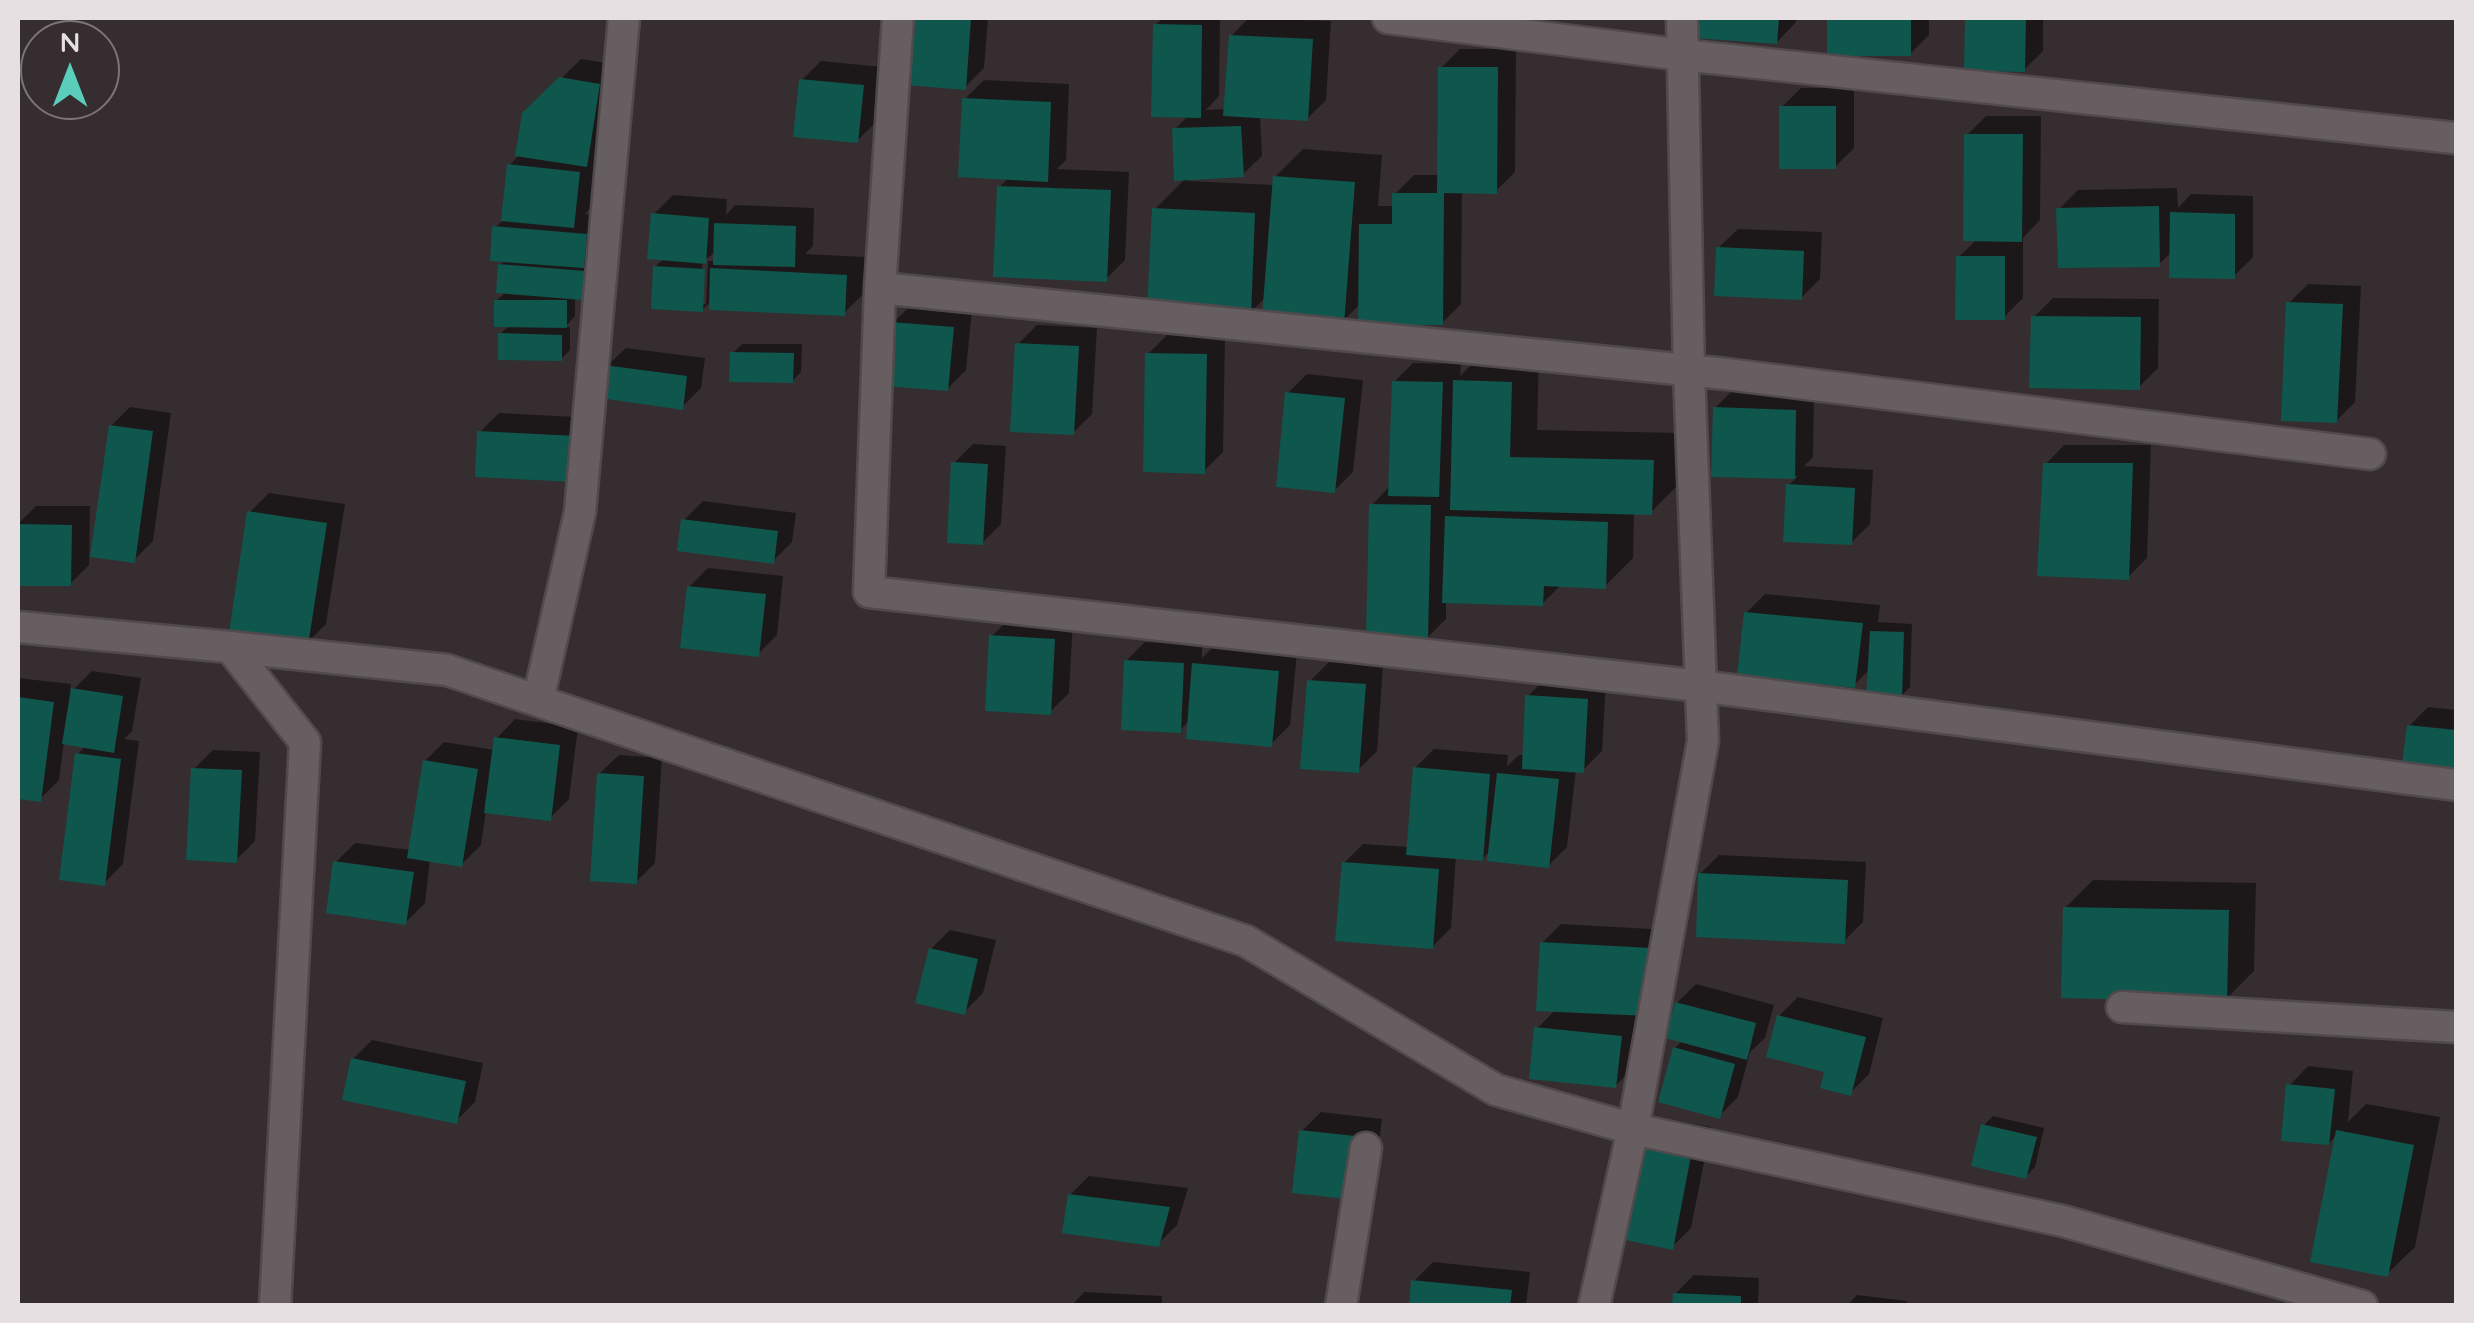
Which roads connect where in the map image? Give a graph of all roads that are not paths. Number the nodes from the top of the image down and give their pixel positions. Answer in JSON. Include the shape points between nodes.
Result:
{"nodes":[{"id":1,"x":624,"y":18,"type":"edge"},
{"id":2,"x":898,"y":18,"type":"edge"},
{"id":3,"x":1388,"y":18,"type":"edge"},
{"id":4,"x":1682,"y":18,"type":"edge"},
{"id":5,"x":1683,"y":54,"type":"junction"},
{"id":6,"x":2456,"y":138,"type":"edge"},
{"id":7,"x":880,"y":288,"type":"junction"},
{"id":8,"x":1689,"y":371,"type":"junction"},
{"id":9,"x":2370,"y":454,"type":"dead end"},
{"id":10,"x":18,"y":627,"type":"edge"},
{"id":11,"x":230,"y":646,"type":"junction"},
{"id":12,"x":1700,"y":686,"type":"junction"},
{"id":13,"x":538,"y":701,"type":"junction"},
{"id":14,"x":2456,"y":786,"type":"edge"},
{"id":15,"x":2122,"y":1007,"type":"dead end"},
{"id":16,"x":2456,"y":1028,"type":"edge"},
{"id":17,"x":1632,"y":1128,"type":"junction"},
{"id":18,"x":1366,"y":1148,"type":"dead end"},
{"id":19,"x":275,"y":1306,"type":"edge"},
{"id":20,"x":1341,"y":1306,"type":"edge"},
{"id":21,"x":1594,"y":1306,"type":"edge"},
{"id":22,"x":2362,"y":1306,"type":"edge"}],
"edges":[{"from":1,"to":13,"type":"street","via":[[580,512]]},
{"from":2,"to":7,"type":"street"},
{"from":3,"to":5,"type":"street"},
{"from":4,"to":5,"type":"street"},
{"from":5,"to":6,"type":"street"},
{"from":5,"to":8,"type":"street"},
{"from":7,"to":8,"type":"street"},
{"from":7,"to":12,"type":"street","via":[[869,592]]},
{"from":8,"to":9,"type":"street"},
{"from":8,"to":12,"type":"street"},
{"from":10,"to":11,"type":"street"},
{"from":11,"to":13,"type":"street","via":[[448,670]]},
{"from":11,"to":19,"type":"street","via":[[305,742]]},
{"from":12,"to":14,"type":"street"},
{"from":12,"to":17,"type":"street","via":[[1703,742]]},
{"from":13,"to":17,"type":"street","via":[[1246,941],[1496,1090]]},
{"from":15,"to":16,"type":"street"},
{"from":17,"to":21,"type":"street"},
{"from":17,"to":22,"type":"street","via":[[2063,1221]]},
{"from":18,"to":20,"type":"street"}]}
